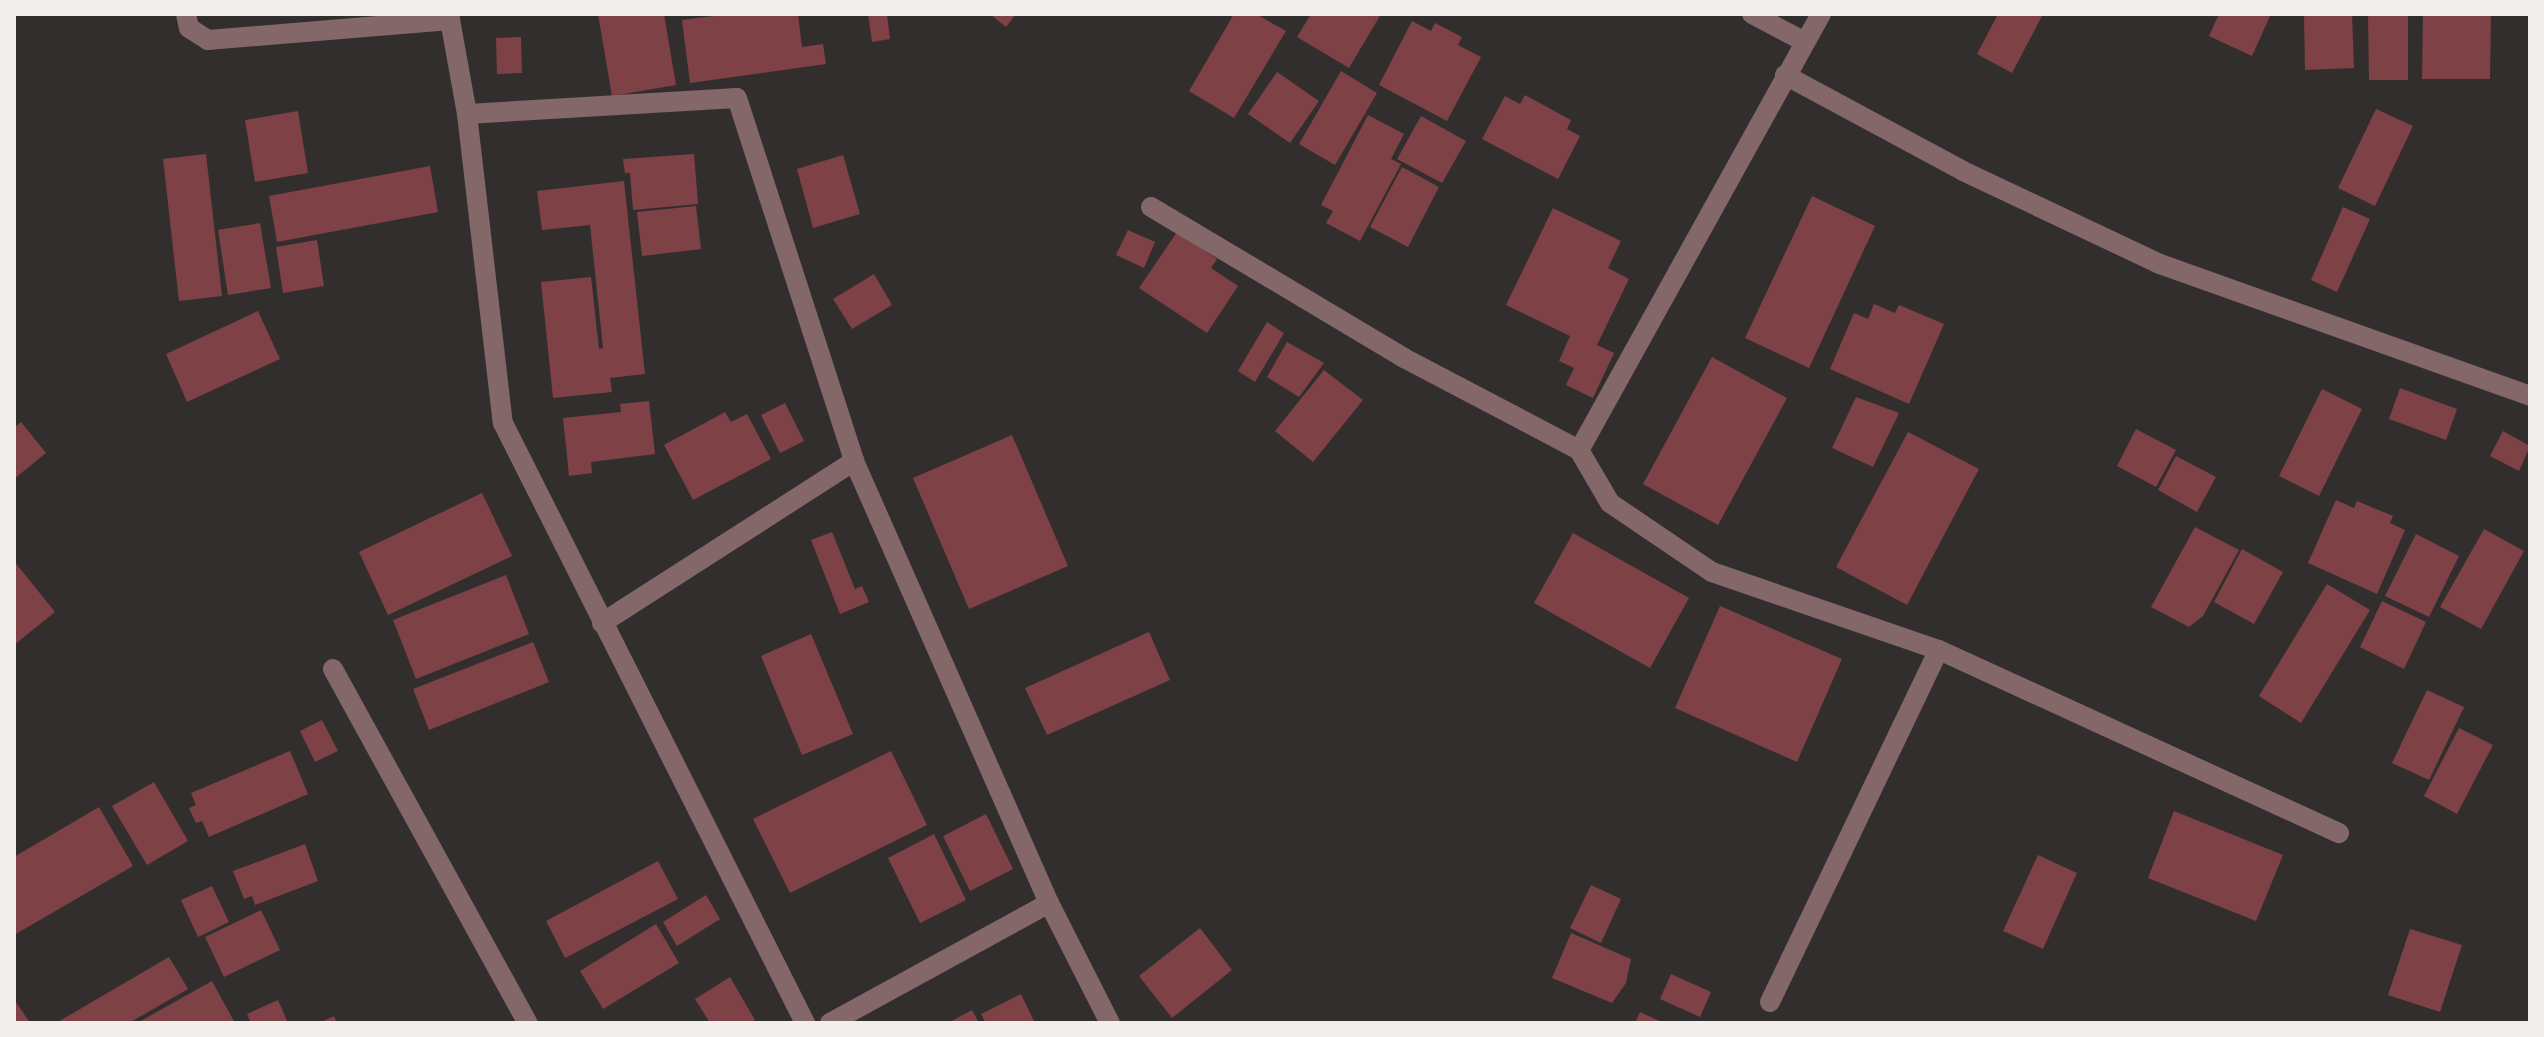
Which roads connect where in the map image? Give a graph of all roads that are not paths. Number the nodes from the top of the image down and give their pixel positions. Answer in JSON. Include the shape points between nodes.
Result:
{"nodes":[{"id":1,"x":186,"y":14,"type":"edge"},
{"id":2,"x":1752,"y":14,"type":"edge"},
{"id":3,"x":1821,"y":14,"type":"edge"},
{"id":4,"x":450,"y":17,"type":"edge"},
{"id":5,"x":1805,"y":42,"type":"junction"},
{"id":6,"x":1785,"y":75,"type":"junction"},
{"id":7,"x":467,"y":114,"type":"junction"},
{"id":8,"x":1151,"y":207,"type":"dead end"},
{"id":9,"x":2530,"y":396,"type":"edge"},
{"id":10,"x":1579,"y":450,"type":"junction"},
{"id":11,"x":854,"y":461,"type":"junction"},
{"id":12,"x":602,"y":623,"type":"junction"},
{"id":13,"x":1939,"y":650,"type":"junction"},
{"id":14,"x":333,"y":669,"type":"dead end"},
{"id":15,"x":2339,"y":833,"type":"dead end"},
{"id":16,"x":1049,"y":903,"type":"junction"},
{"id":17,"x":1770,"y":1002,"type":"dead end"},
{"id":18,"x":528,"y":1023,"type":"edge"},
{"id":19,"x":805,"y":1023,"type":"edge"},
{"id":20,"x":830,"y":1023,"type":"edge"},
{"id":21,"x":1110,"y":1023,"type":"edge"}],
"edges":[{"from":1,"to":4,"type":"street","via":[[189,28],[208,40]]},
{"from":2,"to":5,"type":"street"},
{"from":3,"to":5,"type":"street"},
{"from":4,"to":7,"type":"street"},
{"from":5,"to":6,"type":"street"},
{"from":6,"to":9,"type":"street","via":[[1963,171],[2160,264]]},
{"from":6,"to":10,"type":"street"},
{"from":7,"to":11,"type":"street","via":[[737,98]]},
{"from":7,"to":12,"type":"street","via":[[503,423]]},
{"from":8,"to":10,"type":"street","via":[[1404,358]]},
{"from":10,"to":13,"type":"street","via":[[1610,503],[1712,572]]},
{"from":11,"to":12,"type":"street"},
{"from":11,"to":16,"type":"street"},
{"from":12,"to":19,"type":"street"},
{"from":13,"to":15,"type":"street"},
{"from":13,"to":17,"type":"street"},
{"from":14,"to":18,"type":"street"},
{"from":16,"to":20,"type":"street"},
{"from":16,"to":21,"type":"street"}]}
